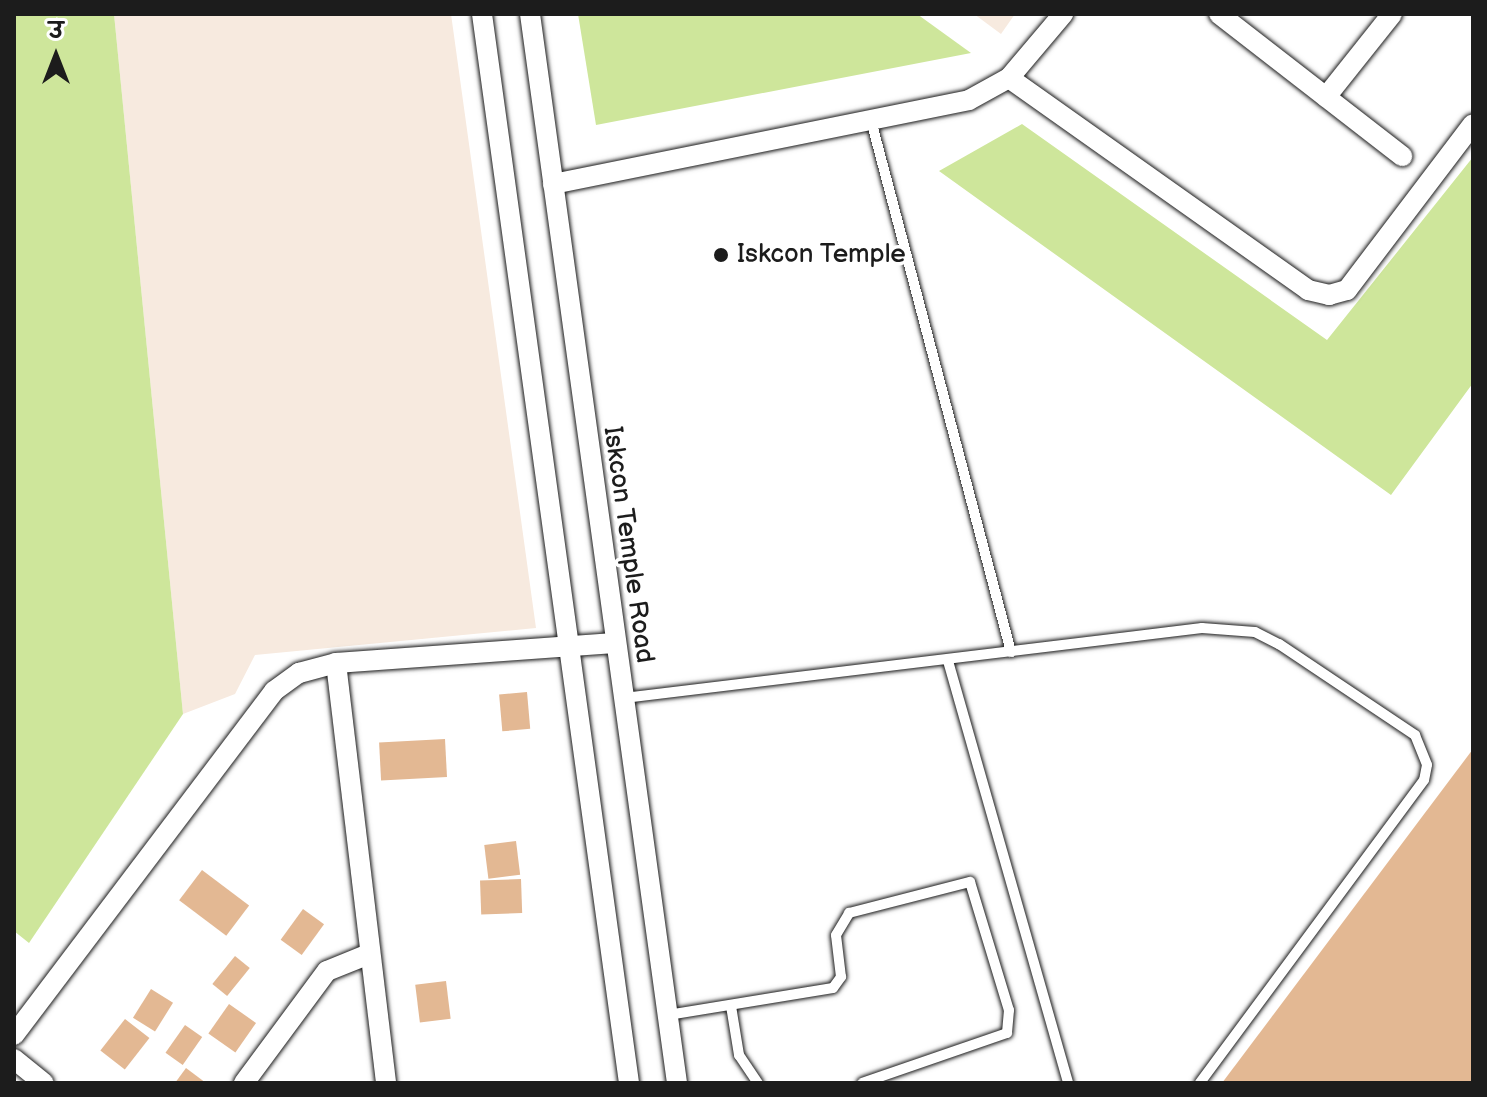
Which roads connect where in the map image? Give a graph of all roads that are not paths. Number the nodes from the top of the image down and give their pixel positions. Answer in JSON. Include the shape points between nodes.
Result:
{"nodes":[{"id":1,"x":482,"y":14,"type":"edge"},
{"id":2,"x":530,"y":14,"type":"edge"},
{"id":3,"x":1063,"y":14,"type":"edge"},
{"id":4,"x":1219,"y":14,"type":"edge"},
{"id":5,"x":1392,"y":14,"type":"edge"},
{"id":6,"x":1009,"y":78,"type":"junction"},
{"id":7,"x":1326,"y":97,"type":"junction"},
{"id":8,"x":872,"y":124,"type":"junction"},
{"id":9,"x":1473,"y":124,"type":"edge"},
{"id":10,"x":1402,"y":156,"type":"dead end"},
{"id":11,"x":553,"y":184,"type":"junction"},
{"id":12,"x":566,"y":642,"type":"junction"},
{"id":13,"x":614,"y":643,"type":"junction"},
{"id":14,"x":1011,"y":652,"type":"junction"},
{"id":15,"x":948,"y":661,"type":"junction"},
{"id":16,"x":336,"y":663,"type":"junction"},
{"id":17,"x":624,"y":698,"type":"junction"},
{"id":18,"x":369,"y":954,"type":"junction"},
{"id":19,"x":731,"y":1006,"type":"junction"},
{"id":20,"x":668,"y":1015,"type":"junction"},
{"id":21,"x":14,"y":1035,"type":"edge"},
{"id":22,"x":14,"y":1059,"type":"edge"},
{"id":23,"x":869,"y":1082,"type":"edge"},
{"id":24,"x":44,"y":1083,"type":"edge"},
{"id":25,"x":244,"y":1083,"type":"edge"},
{"id":26,"x":386,"y":1083,"type":"edge"},
{"id":27,"x":629,"y":1083,"type":"edge"},
{"id":28,"x":677,"y":1083,"type":"edge"},
{"id":29,"x":758,"y":1083,"type":"edge"},
{"id":30,"x":1068,"y":1083,"type":"edge"},
{"id":31,"x":1200,"y":1083,"type":"edge"}],
"edges":[{"from":1,"to":12,"type":"street"},
{"from":2,"to":11,"type":"street","name":"Iskcon Temple Road"},
{"from":3,"to":6,"type":"street"},
{"from":4,"to":7,"type":"street"},
{"from":5,"to":7,"type":"street"},
{"from":6,"to":8,"type":"street","via":[[969,100]]},
{"from":6,"to":9,"type":"street","via":[[1308,290],[1329,295],[1347,290]]},
{"from":7,"to":10,"type":"street"},
{"from":8,"to":11,"type":"street"},
{"from":8,"to":14,"type":"lane"},
{"from":11,"to":13,"type":"street","name":"Iskcon Temple Road"},
{"from":12,"to":13,"type":"street"},
{"from":12,"to":16,"type":"street"},
{"from":12,"to":27,"type":"street"},
{"from":13,"to":17,"type":"street","name":"Iskcon Temple Road"},
{"from":14,"to":15,"type":"lane"},
{"from":14,"to":31,"type":"lane","via":[[1202,628],[1255,632],[1415,735],[1425,749],[1424,780]]},
{"from":15,"to":17,"type":"lane"},
{"from":15,"to":30,"type":"lane"},
{"from":16,"to":18,"type":"street"},
{"from":16,"to":21,"type":"street","via":[[299,673],[274,691]]},
{"from":17,"to":20,"type":"street","name":"Iskcon Temple Road"},
{"from":18,"to":25,"type":"street","via":[[327,971]]},
{"from":18,"to":26,"type":"street"},
{"from":19,"to":20,"type":"lane"},
{"from":19,"to":23,"type":"lane","via":[[833,988],[841,977],[836,935],[849,913],[970,882],[1009,1010],[1007,1033]]},
{"from":19,"to":29,"type":"lane","via":[[739,1055]]},
{"from":20,"to":28,"type":"street","name":"Iskcon Temple Road"},
{"from":22,"to":24,"type":"street"}]}
